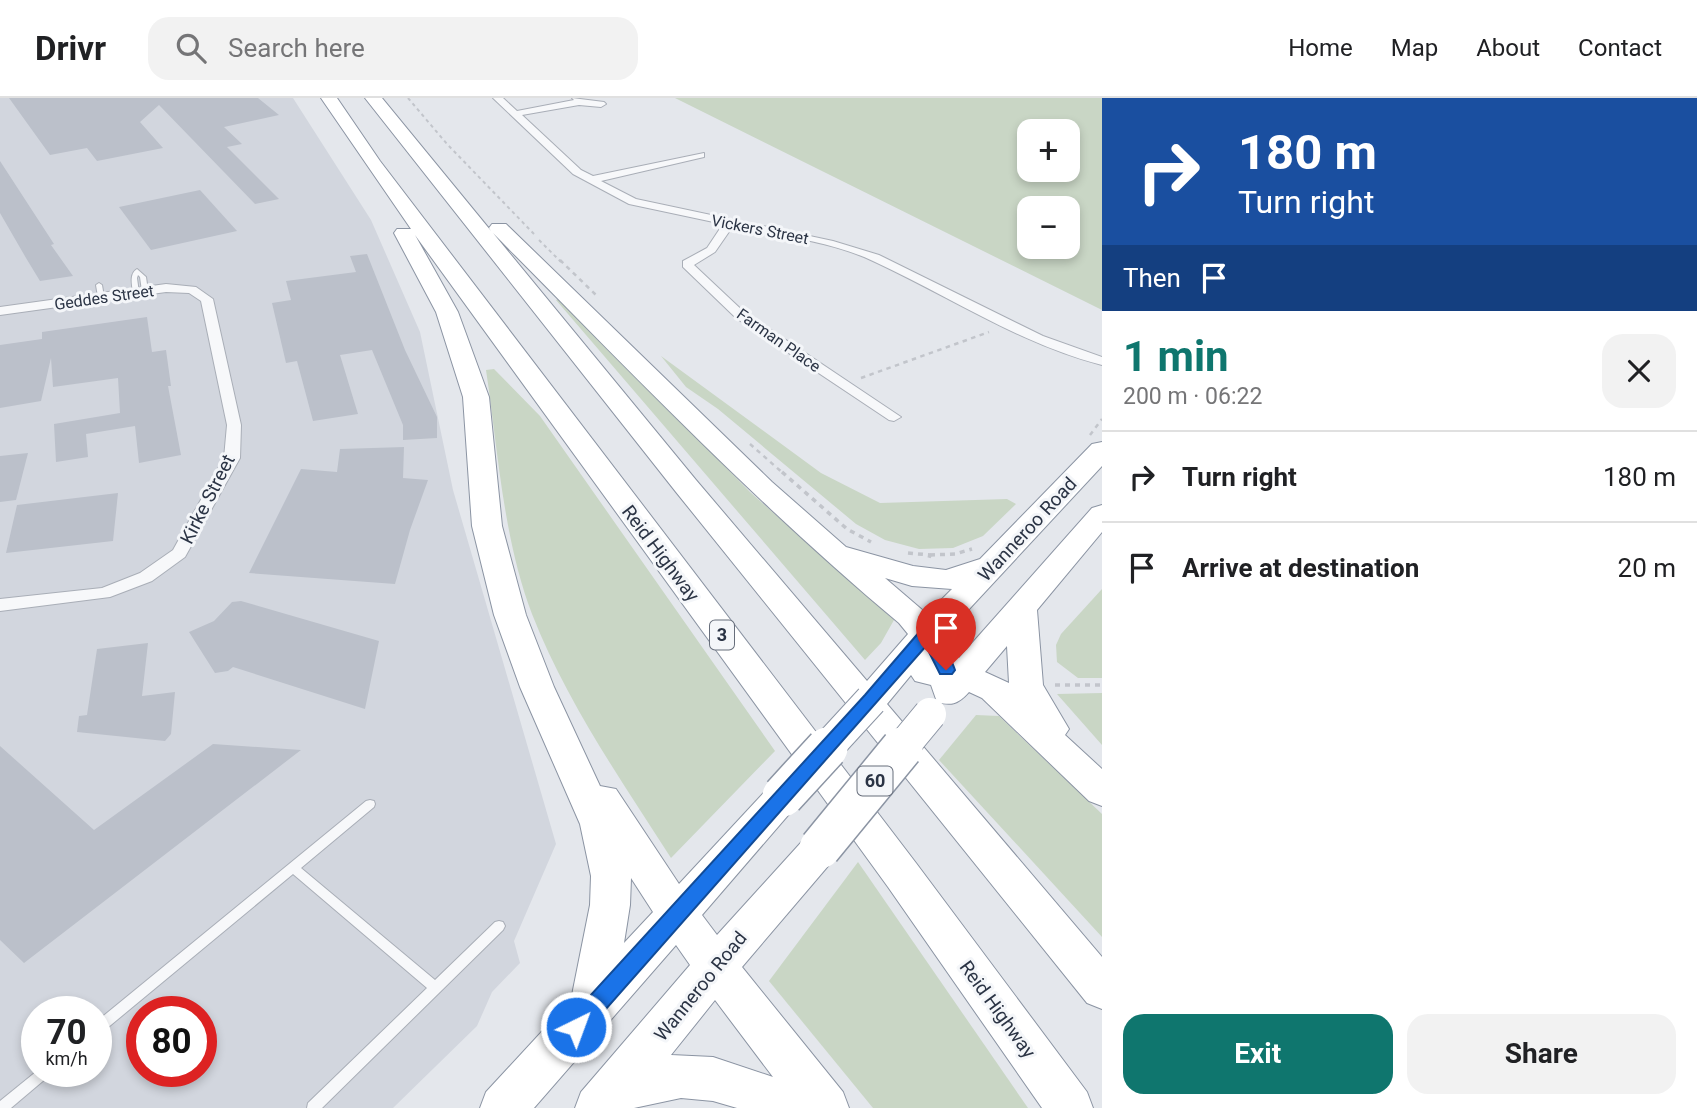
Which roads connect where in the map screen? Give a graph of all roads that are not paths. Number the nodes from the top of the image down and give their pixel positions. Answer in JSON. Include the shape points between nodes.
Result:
{"nodes":[{"id":1,"x":329,"y":98,"type":"edge"},
{"id":2,"x":373,"y":98,"type":"edge"},
{"id":3,"x":498,"y":98,"type":"edge"},
{"id":4,"x":578,"y":100,"type":"edge"},
{"id":5,"x":601,"y":104,"type":"dead end"},
{"id":6,"x":514,"y":114,"type":"junction"},
{"id":7,"x":415,"y":153,"type":"junction"},
{"id":8,"x":700,"y":155,"type":"dead end"},
{"id":9,"x":373,"y":164,"type":"junction"},
{"id":10,"x":590,"y":180,"type":"junction"},
{"id":11,"x":730,"y":223,"type":"junction"},
{"id":12,"x":206,"y":299,"type":"joint"},
{"id":13,"x":0,"y":311,"type":"edge"},
{"id":14,"x":1038,"y":339,"type":"junction"},
{"id":15,"x":1102,"y":361,"type":"edge"},
{"id":16,"x":1102,"y":368,"type":"edge"},
{"id":17,"x":894,"y":417,"type":"dead end"},
{"id":18,"x":1102,"y":450,"type":"edge"},
{"id":19,"x":1102,"y":514,"type":"edge"},
{"id":20,"x":834,"y":554,"type":"junction"},
{"id":21,"x":990,"y":567,"type":"junction"},
{"id":22,"x":0,"y":605,"type":"edge"},
{"id":23,"x":1021,"y":607,"type":"junction"},
{"id":24,"x":927,"y":634,"type":"junction"},
{"id":25,"x":887,"y":686,"type":"junction"},
{"id":26,"x":537,"y":687,"type":"junction"},
{"id":27,"x":946,"y":689,"type":"junction"},
{"id":28,"x":1073,"y":762,"type":"junction"},
{"id":29,"x":1102,"y":791,"type":"edge"},
{"id":30,"x":370,"y":804,"type":"dead end"},
{"id":31,"x":293,"y":867,"type":"junction"},
{"id":32,"x":677,"y":912,"type":"junction"},
{"id":33,"x":499,"y":926,"type":"dead end"},
{"id":34,"x":716,"y":967,"type":"junction"},
{"id":35,"x":436,"y":988,"type":"junction"},
{"id":36,"x":1102,"y":989,"type":"edge"},
{"id":37,"x":591,"y":1010,"type":"junction"},
{"id":38,"x":112,"y":1017,"type":"edge"},
{"id":39,"x":27,"y":1087,"type":"edge"},
{"id":40,"x":605,"y":1100,"type":"edge"},
{"id":41,"x":1,"y":1108,"type":"edge"},
{"id":42,"x":313,"y":1108,"type":"edge"},
{"id":43,"x":503,"y":1108,"type":"edge"},
{"id":44,"x":789,"y":1108,"type":"edge"},
{"id":45,"x":826,"y":1108,"type":"edge"},
{"id":46,"x":1070,"y":1108,"type":"edge"}],
"edges":[{"from":1,"to":9,"type":"highway","name":"Reid Highway","number":"3"},
{"from":2,"to":7,"type":"highway"},
{"from":3,"to":6,"type":"street","name":"Vickers Street"},
{"from":4,"to":5,"type":"street"},
{"from":4,"to":6,"type":"street"},
{"from":6,"to":10,"type":"street","name":"Vickers Street"},
{"from":7,"to":20,"type":"highway","via":[[495,224]]},
{"from":7,"to":36,"type":"highway"},
{"from":8,"to":10,"type":"street"},
{"from":9,"to":26,"type":"highway","via":[[395,216],[447,312],[476,397],[487,526],[510,615]]},
{"from":9,"to":46,"type":"highway","name":"Reid Highway","number":"3"},
{"from":10,"to":11,"type":"street","name":"Vickers Street","via":[[633,202]]},
{"from":11,"to":14,"type":"street","name":"Vickers Street","via":[[875,257]]},
{"from":11,"to":17,"type":"street","name":"Farman Place","via":[[710,250],[687,264],[740,315]]},
{"from":12,"to":13,"type":"street","name":"Geddes Street","via":[[192,290],[166,288],[100,291]]},
{"from":12,"to":22,"type":"street","name":"Kirke Street","via":[[234,441],[232,458],[179,553],[146,578],[104,593]]},
{"from":14,"to":15,"type":"street","name":"Vickers Street"},
{"from":14,"to":16,"type":"street","name":"Vickers Street","via":[[1049,348]]},
{"from":18,"to":21,"type":"highway","name":"Wanneroo Road"},
{"from":19,"to":23,"type":"highway","name":"Wanneroo Road","number":"60"},
{"from":20,"to":21,"type":"highway","via":[[947,580]]},
{"from":20,"to":24,"type":"highway"},
{"from":21,"to":24,"type":"highway","name":"Wanneroo Road"},
{"from":23,"to":27,"type":"highway","name":"Wanneroo Road","number":"60"},
{"from":23,"to":28,"type":"highway","via":[[1026,685]]},
{"from":24,"to":25,"type":"highway","name":"Wanneroo Road"},
{"from":24,"to":27,"type":"highway","via":[[940,651]]},
{"from":25,"to":27,"type":"highway","via":[[930,672]]},
{"from":25,"to":32,"type":"highway","name":"Wanneroo Road","bridge":true},
{"from":26,"to":32,"type":"highway","via":[[624,835]]},
{"from":26,"to":37,"type":"highway","via":[[599,824],[611,876]]},
{"from":27,"to":28,"type":"highway","via":[[994,689]]},
{"from":27,"to":34,"type":"highway","name":"Wanneroo Road","number":"60","bridge":true,"via":[[820,848]]},
{"from":28,"to":29,"type":"highway"},
{"from":30,"to":31,"type":"lane"},
{"from":31,"to":35,"type":"lane"},
{"from":31,"to":38,"type":"lane"},
{"from":32,"to":34,"type":"highway"},
{"from":32,"to":37,"type":"highway","name":"Wanneroo Road"},
{"from":33,"to":35,"type":"lane"},
{"from":34,"to":40,"type":"highway","name":"Wanneroo Road","number":"60"},
{"from":34,"to":45,"type":"highway"},
{"from":35,"to":42,"type":"lane"},
{"from":37,"to":43,"type":"highway","name":"Wanneroo Road"},
{"from":39,"to":41,"type":"lane"},
{"from":40,"to":44,"type":"highway","via":[[667,1077],[709,1077],[751,1089]]}]}
